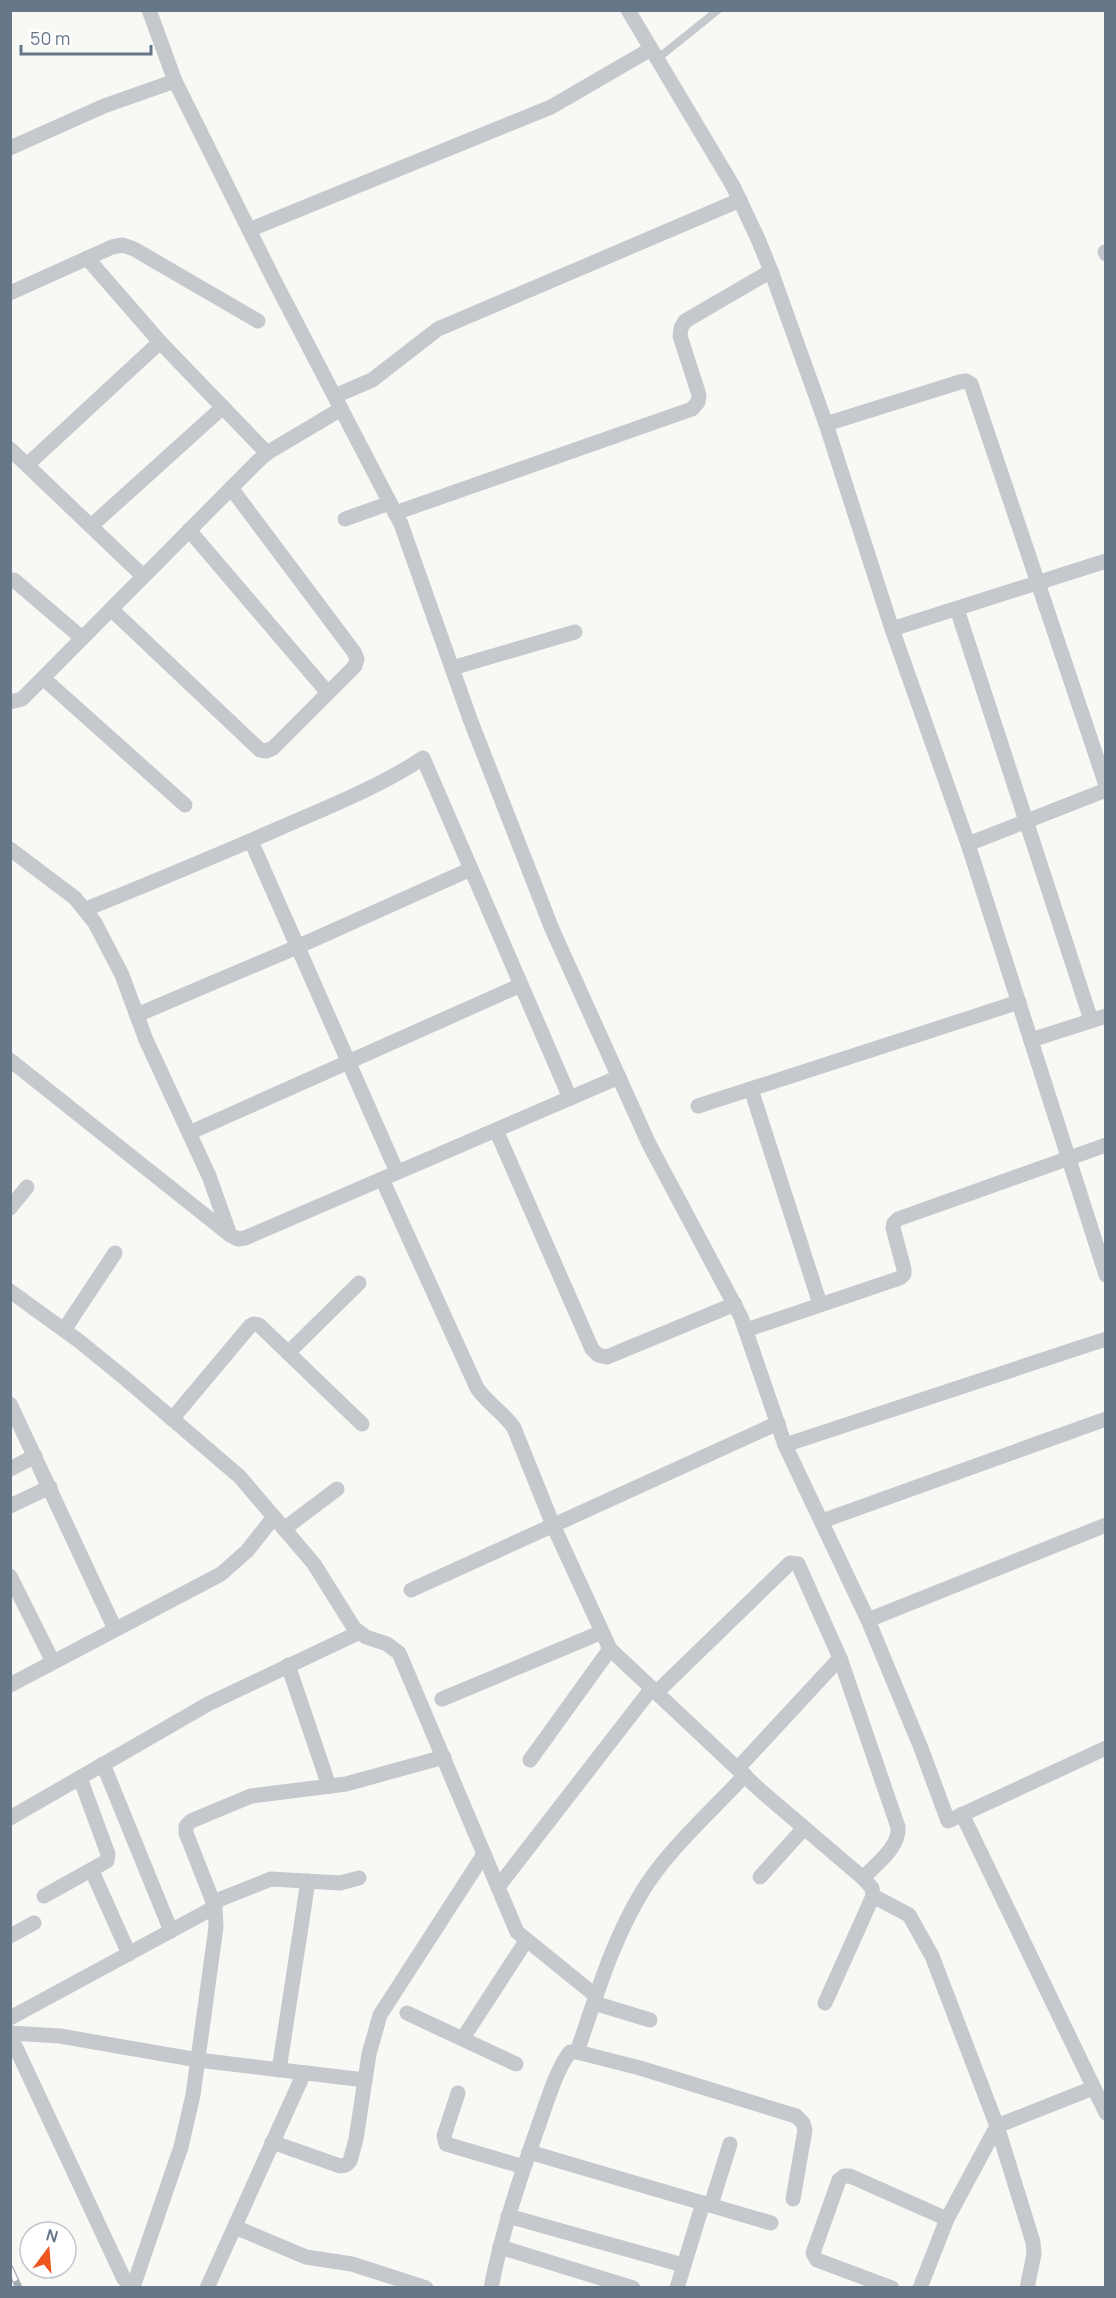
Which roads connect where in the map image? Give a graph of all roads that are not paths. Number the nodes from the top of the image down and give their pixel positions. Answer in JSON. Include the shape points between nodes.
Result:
{"nodes":[{"id":1,"x":149,"y":10,"type":"edge"},
{"id":2,"x":628,"y":10,"type":"edge"},
{"id":3,"x":718,"y":10,"type":"edge"},
{"id":4,"x":654,"y":54,"type":"junction"},
{"id":5,"x":175,"y":81,"type":"junction"},
{"id":6,"x":10,"y":148,"type":"edge"},
{"id":7,"x":740,"y":200,"type":"junction"},
{"id":8,"x":249,"y":230,"type":"junction"},
{"id":9,"x":87,"y":258,"type":"junction"},
{"id":10,"x":771,"y":271,"type":"junction"},
{"id":11,"x":10,"y":293,"type":"edge"},
{"id":12,"x":258,"y":321,"type":"dead end"},
{"id":13,"x":160,"y":342,"type":"junction"},
{"id":14,"x":338,"y":403,"type":"junction"},
{"id":15,"x":223,"y":407,"type":"junction"},
{"id":16,"x":826,"y":424,"type":"junction"},
{"id":17,"x":267,"y":453,"type":"junction"},
{"id":18,"x":16,"y":458,"type":"edge"},
{"id":19,"x":231,"y":488,"type":"junction"},
{"id":20,"x":392,"y":508,"type":"junction"},
{"id":21,"x":345,"y":519,"type":"dead end"},
{"id":22,"x":91,"y":526,"type":"junction"},
{"id":23,"x":189,"y":531,"type":"junction"},
{"id":24,"x":1106,"y":561,"type":"edge"},
{"id":25,"x":143,"y":576,"type":"junction"},
{"id":26,"x":14,"y":580,"type":"dead end"},
{"id":27,"x":1037,"y":582,"type":"junction"},
{"id":28,"x":111,"y":609,"type":"junction"},
{"id":29,"x":957,"y":609,"type":"junction"},
{"id":30,"x":892,"y":629,"type":"junction"},
{"id":31,"x":575,"y":632,"type":"dead end"},
{"id":32,"x":82,"y":638,"type":"junction"},
{"id":33,"x":452,"y":668,"type":"junction"},
{"id":34,"x":43,"y":678,"type":"junction"},
{"id":35,"x":328,"y":693,"type":"junction"},
{"id":36,"x":10,"y":702,"type":"edge"},
{"id":37,"x":1106,"y":785,"type":"edge"},
{"id":38,"x":1106,"y":790,"type":"edge"},
{"id":39,"x":186,"y":805,"type":"dead end"},
{"id":40,"x":1025,"y":821,"type":"junction"},
{"id":41,"x":251,"y":841,"type":"junction"},
{"id":42,"x":968,"y":844,"type":"junction"},
{"id":43,"x":10,"y":849,"type":"edge"},
{"id":44,"x":471,"y":868,"type":"junction"},
{"id":45,"x":86,"y":909,"type":"junction"},
{"id":46,"x":297,"y":947,"type":"junction"},
{"id":47,"x":521,"y":985,"type":"junction"},
{"id":48,"x":1019,"y":1002,"type":"junction"},
{"id":49,"x":137,"y":1015,"type":"junction"},
{"id":50,"x":1098,"y":1018,"type":"edge"},
{"id":51,"x":1031,"y":1040,"type":"junction"},
{"id":52,"x":10,"y":1060,"type":"edge"},
{"id":53,"x":348,"y":1061,"type":"junction"},
{"id":54,"x":619,"y":1077,"type":"junction"},
{"id":55,"x":751,"y":1089,"type":"junction"},
{"id":56,"x":570,"y":1098,"type":"junction"},
{"id":57,"x":698,"y":1106,"type":"dead end"},
{"id":58,"x":496,"y":1130,"type":"junction"},
{"id":59,"x":189,"y":1133,"type":"junction"},
{"id":60,"x":1106,"y":1145,"type":"edge"},
{"id":61,"x":1069,"y":1158,"type":"junction"},
{"id":62,"x":397,"y":1172,"type":"junction"},
{"id":63,"x":382,"y":1179,"type":"junction"},
{"id":64,"x":27,"y":1187,"type":"dead end"},
{"id":65,"x":10,"y":1208,"type":"edge"},
{"id":66,"x":230,"y":1235,"type":"junction"},
{"id":67,"x":116,"y":1253,"type":"dead end"},
{"id":68,"x":1106,"y":1275,"type":"edge"},
{"id":69,"x":359,"y":1283,"type":"dead end"},
{"id":70,"x":10,"y":1291,"type":"edge"},
{"id":71,"x":735,"y":1304,"type":"junction"},
{"id":72,"x":820,"y":1304,"type":"junction"},
{"id":73,"x":64,"y":1330,"type":"junction"},
{"id":74,"x":746,"y":1330,"type":"junction"},
{"id":75,"x":1106,"y":1339,"type":"edge"},
{"id":76,"x":288,"y":1353,"type":"junction"},
{"id":77,"x":10,"y":1404,"type":"edge"},
{"id":78,"x":172,"y":1419,"type":"junction"},
{"id":79,"x":1106,"y":1419,"type":"edge"},
{"id":80,"x":778,"y":1423,"type":"junction"},
{"id":81,"x":362,"y":1424,"type":"dead end"},
{"id":82,"x":785,"y":1445,"type":"junction"},
{"id":83,"x":35,"y":1456,"type":"junction"},
{"id":84,"x":10,"y":1469,"type":"edge"},
{"id":85,"x":50,"y":1487,"type":"junction"},
{"id":86,"x":337,"y":1489,"type":"dead end"},
{"id":87,"x":10,"y":1506,"type":"edge"},
{"id":88,"x":274,"y":1517,"type":"junction"},
{"id":89,"x":822,"y":1521,"type":"junction"},
{"id":90,"x":553,"y":1525,"type":"junction"},
{"id":91,"x":1106,"y":1525,"type":"edge"},
{"id":92,"x":284,"y":1529,"type":"junction"},
{"id":93,"x":10,"y":1576,"type":"edge"},
{"id":94,"x":411,"y":1590,"type":"dead end"},
{"id":95,"x":868,"y":1620,"type":"junction"},
{"id":96,"x":115,"y":1629,"type":"junction"},
{"id":97,"x":602,"y":1632,"type":"junction"},
{"id":98,"x":358,"y":1633,"type":"junction"},
{"id":99,"x":610,"y":1649,"type":"junction"},
{"id":100,"x":840,"y":1658,"type":"junction"},
{"id":101,"x":53,"y":1662,"type":"junction"},
{"id":102,"x":288,"y":1665,"type":"junction"},
{"id":103,"x":10,"y":1685,"type":"edge"},
{"id":104,"x":654,"y":1690,"type":"junction"},
{"id":105,"x":442,"y":1699,"type":"dead end"},
{"id":106,"x":1106,"y":1748,"type":"edge"},
{"id":107,"x":444,"y":1757,"type":"junction"},
{"id":108,"x":530,"y":1760,"type":"dead end"},
{"id":109,"x":104,"y":1764,"type":"junction"},
{"id":110,"x":741,"y":1772,"type":"junction"},
{"id":111,"x":80,"y":1778,"type":"junction"},
{"id":112,"x":329,"y":1786,"type":"junction"},
{"id":113,"x":962,"y":1814,"type":"junction"},
{"id":114,"x":10,"y":1818,"type":"edge"},
{"id":115,"x":804,"y":1828,"type":"junction"},
{"id":116,"x":484,"y":1854,"type":"junction"},
{"id":117,"x":92,"y":1871,"type":"junction"},
{"id":118,"x":760,"y":1877,"type":"dead end"},
{"id":119,"x":359,"y":1878,"type":"dead end"},
{"id":120,"x":863,"y":1878,"type":"junction"},
{"id":121,"x":308,"y":1881,"type":"junction"},
{"id":122,"x":498,"y":1887,"type":"junction"},
{"id":123,"x":44,"y":1896,"type":"dead end"},
{"id":124,"x":873,"y":1896,"type":"junction"},
{"id":125,"x":214,"y":1905,"type":"junction"},
{"id":126,"x":33,"y":1923,"type":"dead end"},
{"id":127,"x":171,"y":1931,"type":"junction"},
{"id":128,"x":10,"y":1936,"type":"edge"},
{"id":129,"x":526,"y":1941,"type":"junction"},
{"id":130,"x":129,"y":1954,"type":"junction"},
{"id":131,"x":595,"y":1999,"type":"junction"},
{"id":132,"x":825,"y":2003,"type":"dead end"},
{"id":133,"x":407,"y":2013,"type":"dead end"},
{"id":134,"x":10,"y":2018,"type":"edge"},
{"id":135,"x":650,"y":2020,"type":"dead end"},
{"id":136,"x":10,"y":2034,"type":"edge"},
{"id":137,"x":463,"y":2038,"type":"junction"},
{"id":138,"x":577,"y":2052,"type":"junction"},
{"id":139,"x":198,"y":2060,"type":"junction"},
{"id":140,"x":516,"y":2064,"type":"dead end"},
{"id":141,"x":279,"y":2070,"type":"junction"},
{"id":142,"x":304,"y":2073,"type":"junction"},
{"id":143,"x":365,"y":2080,"type":"junction"},
{"id":144,"x":1093,"y":2088,"type":"junction"},
{"id":145,"x":458,"y":2093,"type":"dead end"},
{"id":146,"x":1106,"y":2113,"type":"edge"},
{"id":147,"x":997,"y":2126,"type":"junction"},
{"id":148,"x":272,"y":2142,"type":"junction"},
{"id":149,"x":730,"y":2144,"type":"dead end"},
{"id":150,"x":526,"y":2159,"type":"junction"},
{"id":151,"x":793,"y":2199,"type":"dead end"},
{"id":152,"x":707,"y":2204,"type":"junction"},
{"id":153,"x":508,"y":2216,"type":"junction"},
{"id":154,"x":947,"y":2219,"type":"junction"},
{"id":155,"x":771,"y":2223,"type":"dead end"},
{"id":156,"x":235,"y":2227,"type":"junction"},
{"id":157,"x":500,"y":2247,"type":"junction"},
{"id":158,"x":683,"y":2265,"type":"junction"},
{"id":159,"x":134,"y":2287,"type":"edge"},
{"id":160,"x":207,"y":2288,"type":"edge"},
{"id":161,"x":426,"y":2288,"type":"edge"},
{"id":162,"x":491,"y":2288,"type":"edge"},
{"id":163,"x":633,"y":2288,"type":"edge"},
{"id":164,"x":677,"y":2288,"type":"edge"},
{"id":165,"x":892,"y":2288,"type":"edge"},
{"id":166,"x":920,"y":2288,"type":"edge"},
{"id":167,"x":1027,"y":2288,"type":"edge"}],
"edges":[{"from":1,"to":5,"type":"street"},
{"from":2,"to":4,"type":"street"},
{"from":3,"to":4,"type":"lane"},
{"from":4,"to":7,"type":"street"},
{"from":4,"to":8,"type":"street","via":[[551,107]]},
{"from":5,"to":6,"type":"street","via":[[104,106]]},
{"from":5,"to":8,"type":"street"},
{"from":7,"to":10,"type":"street"},
{"from":7,"to":14,"type":"street","via":[[438,329]]},
{"from":8,"to":14,"type":"street"},
{"from":9,"to":11,"type":"street"},
{"from":9,"to":12,"type":"street","via":[[112,247],[134,249]]},
{"from":9,"to":13,"type":"street"},
{"from":10,"to":16,"type":"street"},
{"from":10,"to":20,"type":"street","via":[[685,321],[680,336],[699,395],[692,408]]},
{"from":13,"to":15,"type":"street"},
{"from":13,"to":18,"type":"street"},
{"from":14,"to":17,"type":"street"},
{"from":14,"to":20,"type":"street"},
{"from":15,"to":17,"type":"street"},
{"from":15,"to":22,"type":"street"},
{"from":16,"to":27,"type":"street","via":[[960,381],[971,384]]},
{"from":16,"to":30,"type":"street"},
{"from":17,"to":19,"type":"street"},
{"from":18,"to":22,"type":"street"},
{"from":19,"to":23,"type":"street"},
{"from":19,"to":35,"type":"street","via":[[354,652],[355,666]]},
{"from":20,"to":21,"type":"street"},
{"from":20,"to":33,"type":"street"},
{"from":22,"to":25,"type":"street"},
{"from":23,"to":25,"type":"street"},
{"from":23,"to":35,"type":"street"},
{"from":24,"to":27,"type":"street"},
{"from":25,"to":28,"type":"street"},
{"from":26,"to":32,"type":"street"},
{"from":27,"to":29,"type":"street"},
{"from":27,"to":37,"type":"street"},
{"from":28,"to":32,"type":"street"},
{"from":28,"to":35,"type":"street","via":[[260,750],[273,748]]},
{"from":29,"to":30,"type":"street"},
{"from":29,"to":40,"type":"street"},
{"from":30,"to":42,"type":"street"},
{"from":31,"to":33,"type":"street"},
{"from":32,"to":34,"type":"street"},
{"from":33,"to":54,"type":"street","via":[[552,929]]},
{"from":34,"to":36,"type":"street","via":[[21,699]]},
{"from":34,"to":39,"type":"street"},
{"from":38,"to":40,"type":"street"},
{"from":40,"to":42,"type":"street"},
{"from":40,"to":50,"type":"street"},
{"from":41,"to":44,"type":"street","via":[[331,806],[423,758]]},
{"from":41,"to":45,"type":"street"},
{"from":41,"to":46,"type":"street"},
{"from":42,"to":48,"type":"street"},
{"from":43,"to":45,"type":"street"},
{"from":44,"to":46,"type":"street"},
{"from":44,"to":47,"type":"street"},
{"from":45,"to":49,"type":"street","via":[[122,975]]},
{"from":46,"to":49,"type":"street"},
{"from":46,"to":53,"type":"street"},
{"from":47,"to":53,"type":"street"},
{"from":47,"to":56,"type":"street"},
{"from":48,"to":51,"type":"street"},
{"from":48,"to":55,"type":"street"},
{"from":49,"to":59,"type":"street"},
{"from":50,"to":51,"type":"street"},
{"from":51,"to":61,"type":"street"},
{"from":52,"to":66,"type":"street"},
{"from":53,"to":59,"type":"street"},
{"from":53,"to":62,"type":"street"},
{"from":54,"to":56,"type":"street"},
{"from":54,"to":71,"type":"street","via":[[649,1144]]},
{"from":55,"to":57,"type":"street"},
{"from":55,"to":72,"type":"street"},
{"from":56,"to":58,"type":"street"},
{"from":58,"to":62,"type":"street"},
{"from":58,"to":71,"type":"street","via":[[598,1355],[607,1357]]},
{"from":59,"to":66,"type":"street"},
{"from":60,"to":61,"type":"street"},
{"from":61,"to":68,"type":"street"},
{"from":61,"to":72,"type":"street","via":[[894,1222],[904,1274]]},
{"from":62,"to":63,"type":"street"},
{"from":63,"to":66,"type":"street","via":[[245,1238]]},
{"from":63,"to":90,"type":"street","via":[[477,1388],[514,1428]]},
{"from":64,"to":65,"type":"street"},
{"from":67,"to":73,"type":"street"},
{"from":69,"to":76,"type":"street"},
{"from":70,"to":73,"type":"street"},
{"from":71,"to":74,"type":"street"},
{"from":72,"to":74,"type":"street"},
{"from":73,"to":78,"type":"street"},
{"from":74,"to":80,"type":"street"},
{"from":75,"to":82,"type":"street"},
{"from":76,"to":78,"type":"street","via":[[259,1325],[250,1326]]},
{"from":76,"to":81,"type":"street"},
{"from":77,"to":83,"type":"street"},
{"from":78,"to":88,"type":"street","via":[[240,1477]]},
{"from":79,"to":89,"type":"street"},
{"from":80,"to":82,"type":"street"},
{"from":80,"to":90,"type":"street"},
{"from":82,"to":89,"type":"street"},
{"from":83,"to":84,"type":"street"},
{"from":83,"to":85,"type":"street"},
{"from":85,"to":87,"type":"street"},
{"from":85,"to":96,"type":"street"},
{"from":86,"to":92,"type":"street"},
{"from":88,"to":92,"type":"street"},
{"from":88,"to":96,"type":"street","via":[[247,1551],[221,1574]]},
{"from":89,"to":95,"type":"street"},
{"from":90,"to":94,"type":"street"},
{"from":90,"to":97,"type":"street"},
{"from":91,"to":95,"type":"street"},
{"from":92,"to":98,"type":"street","via":[[314,1564]]},
{"from":93,"to":101,"type":"street"},
{"from":95,"to":113,"type":"street","via":[[948,1821]]},
{"from":96,"to":101,"type":"street"},
{"from":97,"to":99,"type":"street"},
{"from":97,"to":105,"type":"street"},
{"from":98,"to":102,"type":"street"},
{"from":98,"to":107,"type":"street","via":[[399,1653]]},
{"from":99,"to":104,"type":"street"},
{"from":99,"to":108,"type":"street"},
{"from":100,"to":104,"type":"street","via":[[798,1564],[790,1563]]},
{"from":100,"to":110,"type":"street"},
{"from":100,"to":120,"type":"street","via":[[899,1833],[894,1845]]},
{"from":101,"to":103,"type":"street"},
{"from":102,"to":109,"type":"street","via":[[208,1704]]},
{"from":102,"to":112,"type":"street"},
{"from":104,"to":110,"type":"street"},
{"from":104,"to":122,"type":"street"},
{"from":106,"to":113,"type":"street"},
{"from":107,"to":112,"type":"street"},
{"from":107,"to":116,"type":"street"},
{"from":109,"to":111,"type":"street"},
{"from":109,"to":127,"type":"street"},
{"from":110,"to":115,"type":"street"},
{"from":110,"to":131,"type":"street","via":[[643,1890],[616,1939]]},
{"from":111,"to":114,"type":"street"},
{"from":111,"to":117,"type":"street","via":[[108,1854],[107,1861]]},
{"from":112,"to":125,"type":"street","via":[[251,1796],[186,1826]]},
{"from":113,"to":144,"type":"street"},
{"from":115,"to":118,"type":"street"},
{"from":115,"to":120,"type":"street"},
{"from":116,"to":122,"type":"street"},
{"from":116,"to":143,"type":"street","via":[[380,2015]]},
{"from":117,"to":123,"type":"street"},
{"from":117,"to":130,"type":"street"},
{"from":119,"to":121,"type":"street","via":[[340,1883]]},
{"from":120,"to":124,"type":"street","via":[[872,1888]]},
{"from":121,"to":125,"type":"street","via":[[271,1879]]},
{"from":121,"to":141,"type":"street"},
{"from":122,"to":129,"type":"street","via":[[512,1922]]},
{"from":124,"to":132,"type":"street"},
{"from":124,"to":147,"type":"street","via":[[909,1915],[932,1956]]},
{"from":125,"to":127,"type":"street"},
{"from":125,"to":139,"type":"street","via":[[216,1927]]},
{"from":126,"to":128,"type":"street"},
{"from":127,"to":130,"type":"street"},
{"from":129,"to":131,"type":"street"},
{"from":129,"to":137,"type":"street"},
{"from":130,"to":134,"type":"street"},
{"from":131,"to":135,"type":"street"},
{"from":131,"to":138,"type":"street"},
{"from":133,"to":137,"type":"street"},
{"from":136,"to":139,"type":"street","via":[[60,2036]]},
{"from":136,"to":159,"type":"street","via":[[124,2279]]},
{"from":137,"to":140,"type":"street"},
{"from":138,"to":150,"type":"street","via":[[566,2057]]},
{"from":138,"to":151,"type":"street","via":[[796,2116],[805,2130]]},
{"from":139,"to":141,"type":"street"},
{"from":139,"to":159,"type":"street","via":[[181,2147]]},
{"from":141,"to":142,"type":"street"},
{"from":142,"to":143,"type":"street"},
{"from":142,"to":148,"type":"street"},
{"from":143,"to":148,"type":"street","via":[[359,2128],[346,2165]]},
{"from":144,"to":146,"type":"street"},
{"from":144,"to":147,"type":"street"},
{"from":145,"to":150,"type":"street","via":[[444,2136],[446,2144]]},
{"from":147,"to":154,"type":"street"},
{"from":147,"to":167,"type":"street","via":[[1033,2242]]},
{"from":148,"to":156,"type":"street"},
{"from":149,"to":152,"type":"street"},
{"from":150,"to":152,"type":"street"},
{"from":150,"to":153,"type":"street"},
{"from":152,"to":155,"type":"street"},
{"from":152,"to":158,"type":"street"},
{"from":153,"to":157,"type":"street"},
{"from":153,"to":158,"type":"street"},
{"from":154,"to":165,"type":"street","via":[[850,2176],[839,2180],[814,2257]]},
{"from":154,"to":166,"type":"street"},
{"from":156,"to":160,"type":"street"},
{"from":156,"to":161,"type":"street","via":[[306,2257],[352,2264]]},
{"from":157,"to":162,"type":"street"},
{"from":157,"to":163,"type":"street"},
{"from":158,"to":164,"type":"street"}]}
